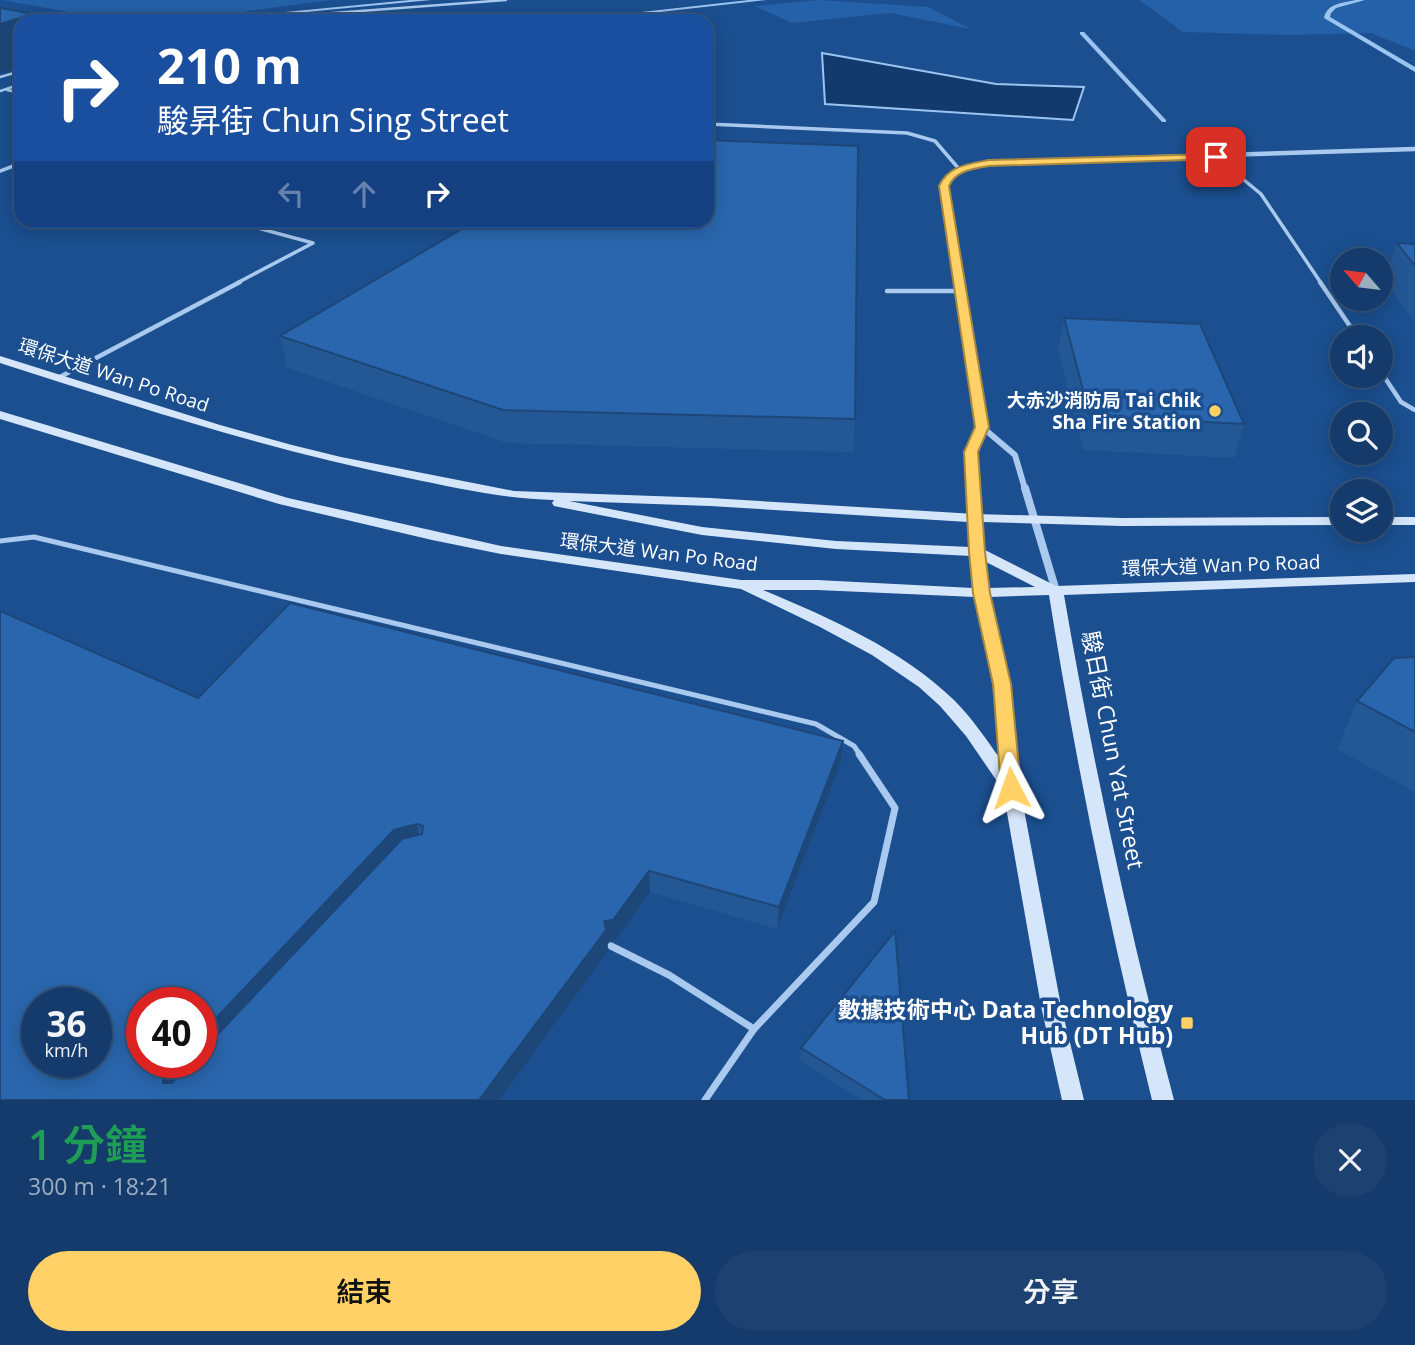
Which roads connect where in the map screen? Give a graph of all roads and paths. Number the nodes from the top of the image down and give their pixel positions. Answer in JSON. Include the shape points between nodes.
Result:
{"nodes":[{"id":1,"x":506,"y":0,"type":"edge"},
{"id":2,"x":321,"y":14,"type":"edge"},
{"id":3,"x":14,"y":87,"type":"edge"},
{"id":4,"x":5,"y":90,"type":"junction"},
{"id":5,"x":0,"y":91,"type":"edge"},
{"id":6,"x":14,"y":92,"type":"edge"},
{"id":7,"x":714,"y":124,"type":"edge"},
{"id":8,"x":1415,"y":149,"type":"edge"},
{"id":9,"x":1216,"y":157,"type":"junction"},
{"id":10,"x":958,"y":169,"type":"junction"},
{"id":11,"x":258,"y":228,"type":"edge"},
{"id":12,"x":887,"y":291,"type":"dead end"},
{"id":13,"x":961,"y":291,"type":"junction"},
{"id":14,"x":1349,"y":325,"type":"edge"},
{"id":15,"x":0,"y":359,"type":"edge"},
{"id":16,"x":58,"y":378,"type":"junction"},
{"id":17,"x":1392,"y":388,"type":"edge"},
{"id":18,"x":1415,"y":410,"type":"edge"},
{"id":19,"x":0,"y":415,"type":"edge"},
{"id":20,"x":982,"y":427,"type":"junction"},
{"id":21,"x":514,"y":495,"type":"junction"},
{"id":22,"x":975,"y":518,"type":"junction"},
{"id":23,"x":1036,"y":520,"type":"junction"},
{"id":24,"x":1330,"y":521,"type":"edge"},
{"id":25,"x":1393,"y":521,"type":"edge"},
{"id":26,"x":1415,"y":521,"type":"edge"},
{"id":27,"x":0,"y":541,"type":"edge"},
{"id":28,"x":977,"y":552,"type":"junction"},
{"id":29,"x":1415,"y":578,"type":"edge"},
{"id":30,"x":741,"y":585,"type":"junction"},
{"id":31,"x":1056,"y":591,"type":"junction"},
{"id":32,"x":982,"y":593,"type":"junction"},
{"id":33,"x":1011,"y":788,"type":"junction"},
{"id":34,"x":611,"y":946,"type":"dead end"},
{"id":35,"x":754,"y":1030,"type":"junction"},
{"id":36,"x":705,"y":1100,"type":"edge"},
{"id":37,"x":1073,"y":1100,"type":"edge"},
{"id":38,"x":1163,"y":1100,"type":"edge"}],
"edges":[{"from":1,"to":2,"type":"lane"},
{"from":3,"to":4,"type":"lane"},
{"from":4,"to":5,"type":"lane"},
{"from":4,"to":6,"type":"lane"},
{"from":7,"to":10,"type":"lane","via":[[908,133],[935,141]]},
{"from":8,"to":9,"type":"street"},
{"from":9,"to":10,"type":"street","via":[[1003,162]]},
{"from":9,"to":14,"type":"lane","via":[[1261,194]]},
{"from":10,"to":13,"type":"street","via":[[944,186]]},
{"from":11,"to":16,"type":"lane","via":[[313,243]]},
{"from":12,"to":13,"type":"lane"},
{"from":13,"to":20,"type":"street"},
{"from":15,"to":16,"type":"main road","name":"環保大道 Wan Po Road"},
{"from":16,"to":21,"type":"main road","name":"環保大道 Wan Po Road","via":[[288,448]]},
{"from":17,"to":18,"type":"lane","via":[[1401,402]]},
{"from":19,"to":30,"type":"main road","name":"環保大道 Wan Po Road","via":[[284,501],[432,536]]},
{"from":20,"to":22,"type":"street","via":[[971,452]]},
{"from":20,"to":23,"type":"street","name":"駿日街 Chun Yat Street","via":[[1015,455]]},
{"from":21,"to":22,"type":"main road","name":"環保大道 Wan Po Road"},
{"from":21,"to":28,"type":"main road","via":[[702,531],[836,545]]},
{"from":22,"to":23,"type":"main road","name":"環保大道 Wan Po Road"},
{"from":22,"to":28,"type":"main road"},
{"from":23,"to":24,"type":"main road","name":"環保大道 Wan Po Road"},
{"from":23,"to":31,"type":"street","name":"駿日街 Chun Yat Street"},
{"from":25,"to":26,"type":"main road"},
{"from":27,"to":35,"type":"lane","via":[[34,537],[816,724],[854,746],[895,808],[874,902]]},
{"from":28,"to":31,"type":"main road"},
{"from":28,"to":32,"type":"main road"},
{"from":29,"to":31,"type":"main road","name":"環保大道 Wan Po Road"},
{"from":30,"to":32,"type":"main road","name":"環保大道 Wan Po Road"},
{"from":30,"to":33,"type":"main road","via":[[860,642],[916,678],[964,721]]},
{"from":31,"to":32,"type":"main road","name":"環保大道 Wan Po Road"},
{"from":31,"to":38,"type":"main road","name":"駿日街 Chun Yat Street","via":[[1072,690]]},
{"from":32,"to":33,"type":"main road","via":[[1002,684]]},
{"from":33,"to":37,"type":"main road"},
{"from":34,"to":35,"type":"lane","via":[[669,975]]},
{"from":35,"to":36,"type":"lane"}]}
